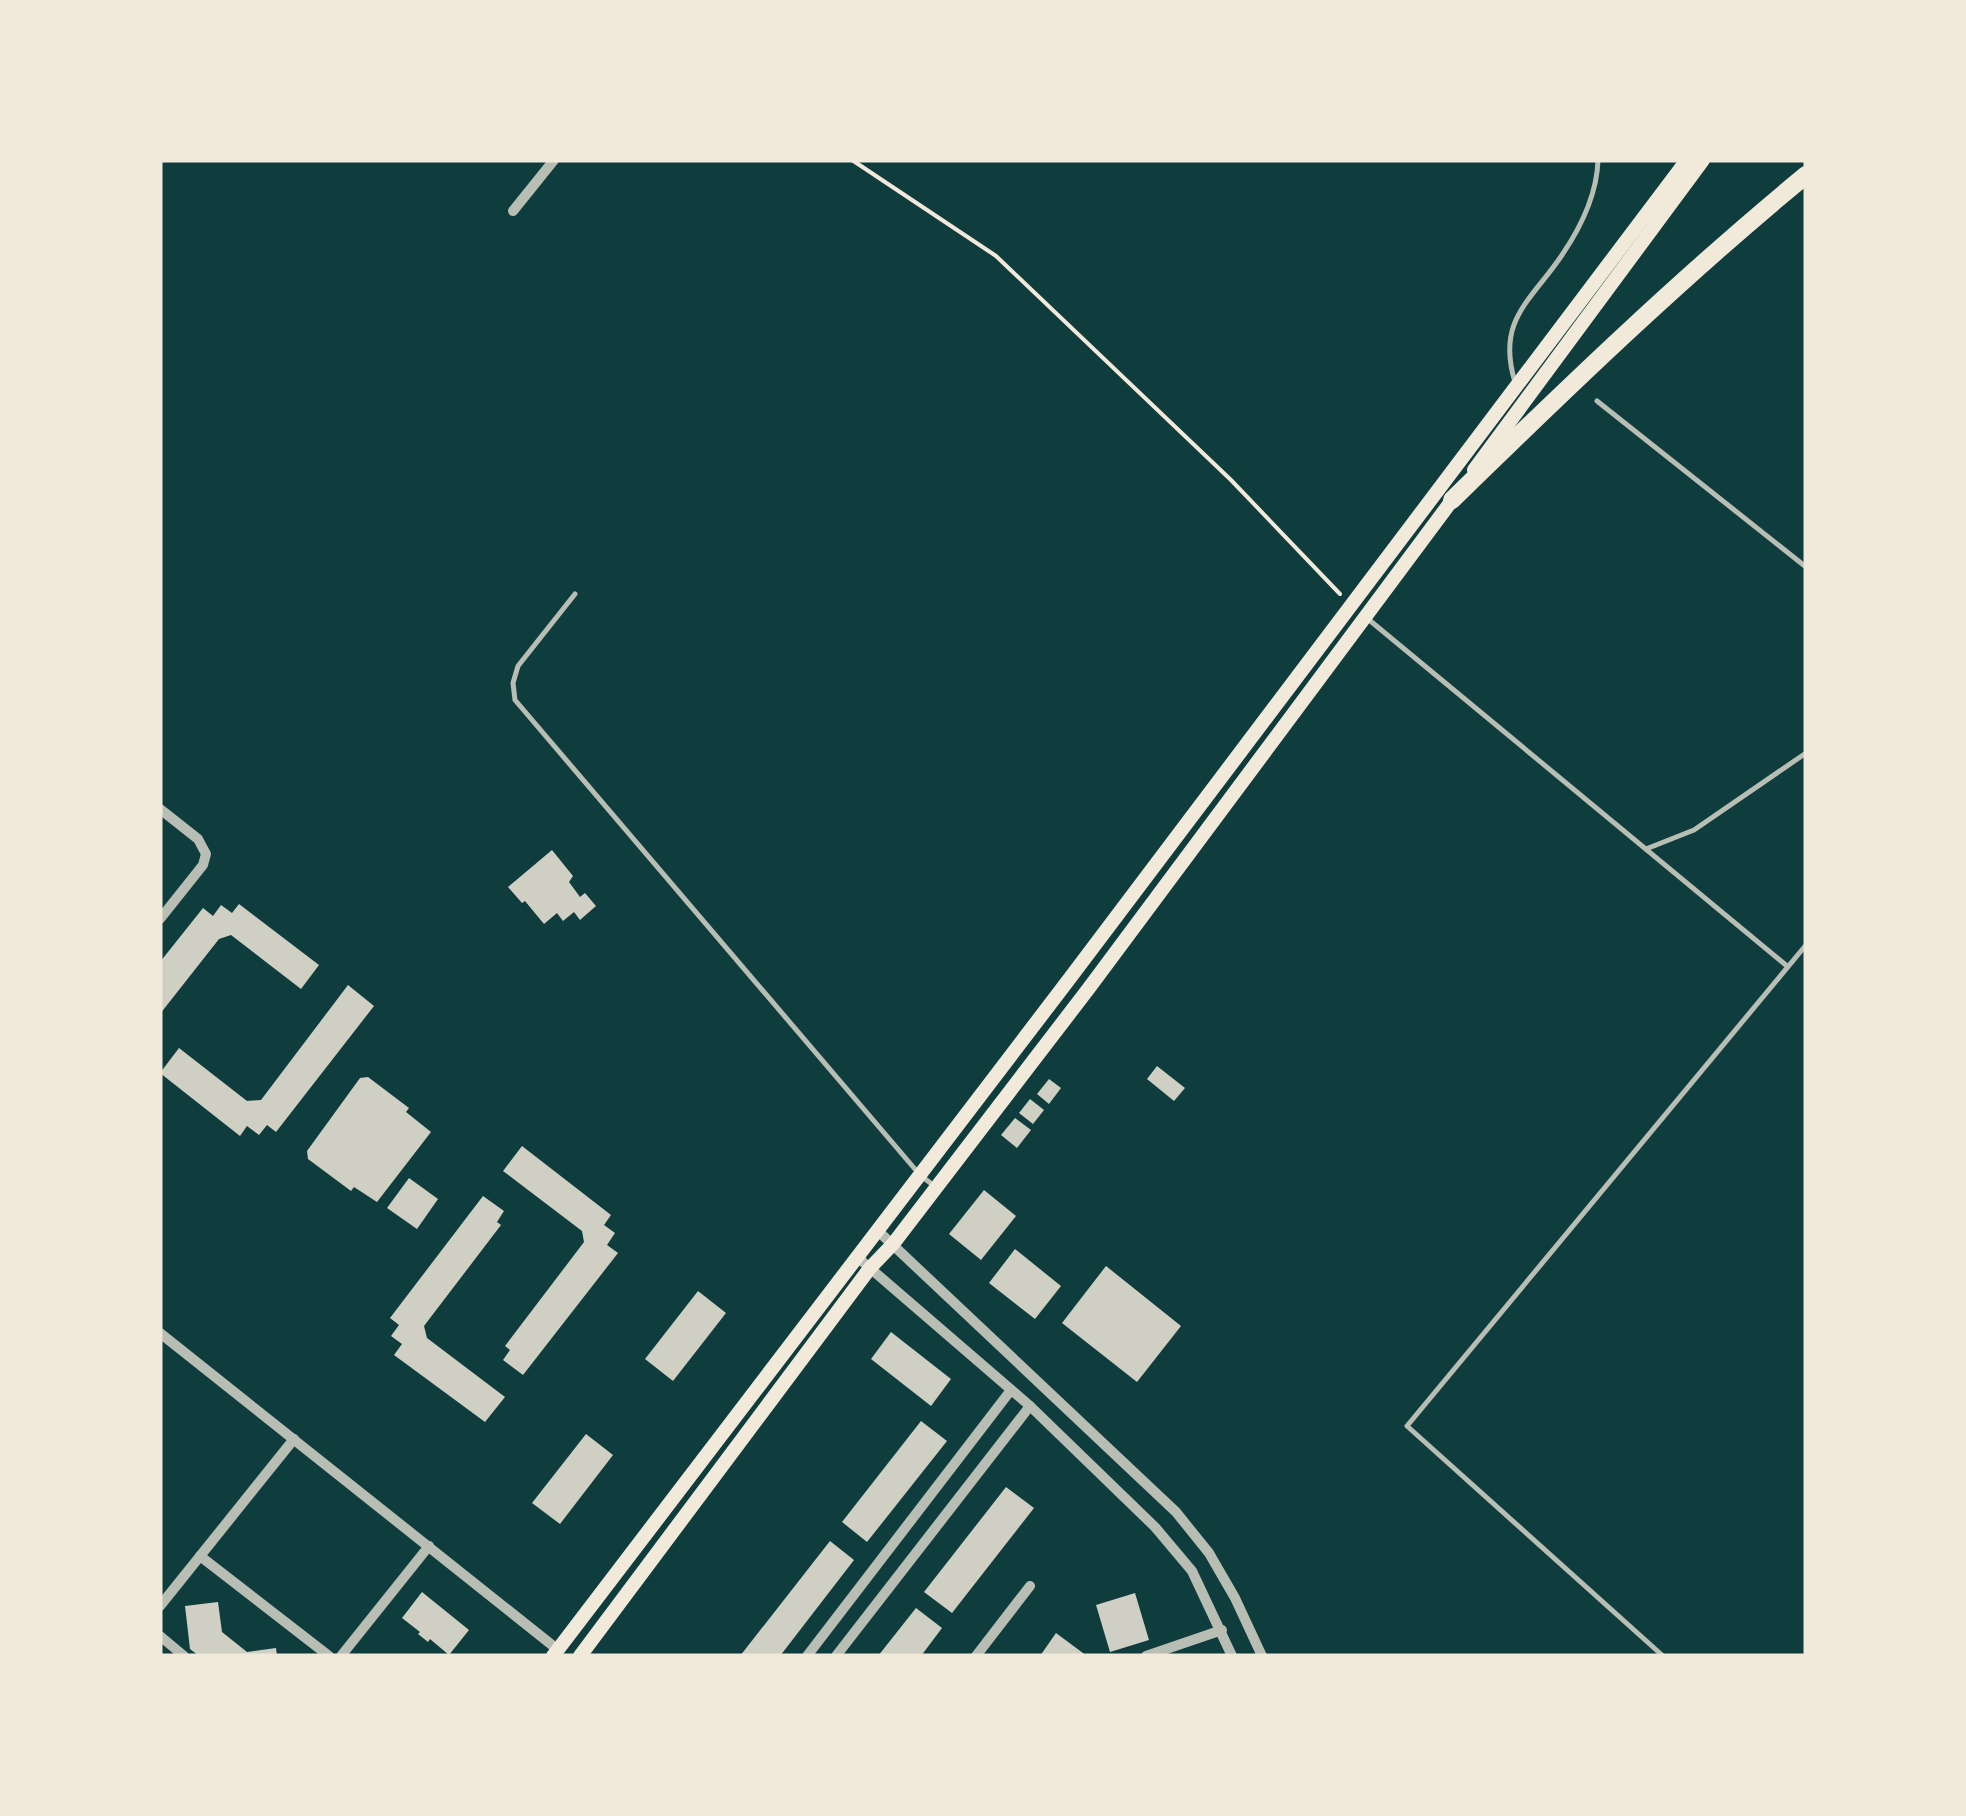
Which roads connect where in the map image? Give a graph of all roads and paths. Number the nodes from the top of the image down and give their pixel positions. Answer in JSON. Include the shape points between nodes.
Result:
{"nodes":[{"id":1,"x":554,"y":160,"type":"edge"},
{"id":2,"x":852,"y":160,"type":"edge"},
{"id":3,"x":1598,"y":160,"type":"edge"},
{"id":4,"x":1687,"y":160,"type":"edge"},
{"id":5,"x":1703,"y":160,"type":"edge"},
{"id":6,"x":1806,"y":175,"type":"edge"},
{"id":7,"x":513,"y":210,"type":"dead end"},
{"id":8,"x":1517,"y":388,"type":"junction"},
{"id":9,"x":1598,"y":401,"type":"dead end"},
{"id":10,"x":1452,"y":500,"type":"junction"},
{"id":11,"x":1806,"y":567,"type":"edge"},
{"id":12,"x":575,"y":594,"type":"dead end"},
{"id":13,"x":1350,"y":604,"type":"junction"},
{"id":14,"x":1366,"y":617,"type":"junction"},
{"id":15,"x":1806,"y":753,"type":"edge"},
{"id":16,"x":160,"y":809,"type":"edge"},
{"id":17,"x":1646,"y":849,"type":"junction"},
{"id":18,"x":160,"y":919,"type":"edge"},
{"id":19,"x":1806,"y":944,"type":"edge"},
{"id":20,"x":1788,"y":966,"type":"junction"},
{"id":21,"x":920,"y":1175,"type":"junction"},
{"id":22,"x":936,"y":1187,"type":"junction"},
{"id":23,"x":878,"y":1230,"type":"junction"},
{"id":24,"x":892,"y":1244,"type":"junction"},
{"id":25,"x":856,"y":1256,"type":"junction"},
{"id":26,"x":870,"y":1268,"type":"junction"},
{"id":27,"x":160,"y":1332,"type":"edge"},
{"id":28,"x":1011,"y":1390,"type":"junction"},
{"id":29,"x":1030,"y":1406,"type":"junction"},
{"id":30,"x":294,"y":1439,"type":"junction"},
{"id":31,"x":429,"y":1546,"type":"junction"},
{"id":32,"x":200,"y":1556,"type":"junction"},
{"id":33,"x":1030,"y":1586,"type":"dead end"},
{"id":34,"x":160,"y":1606,"type":"edge"},
{"id":35,"x":1222,"y":1630,"type":"junction"},
{"id":36,"x":160,"y":1636,"type":"edge"},
{"id":37,"x":555,"y":1653,"type":"edge"},
{"id":38,"x":184,"y":1656,"type":"edge"},
{"id":39,"x":329,"y":1656,"type":"edge"},
{"id":40,"x":341,"y":1656,"type":"edge"},
{"id":41,"x":580,"y":1656,"type":"edge"},
{"id":42,"x":807,"y":1656,"type":"edge"},
{"id":43,"x":836,"y":1656,"type":"edge"},
{"id":44,"x":976,"y":1656,"type":"edge"},
{"id":45,"x":1146,"y":1656,"type":"edge"},
{"id":46,"x":1232,"y":1656,"type":"edge"},
{"id":47,"x":1262,"y":1656,"type":"edge"},
{"id":48,"x":1663,"y":1656,"type":"edge"}],
"edges":[{"from":1,"to":7,"type":"street"},
{"from":2,"to":13,"type":"path","via":[[996,256],[1231,480]]},
{"from":3,"to":8,"type":"lane","via":[[1593,195],[1574,236],[1528,298],[1511,334]]},
{"from":4,"to":8,"type":"main road"},
{"from":5,"to":10,"type":"main road"},
{"from":6,"to":10,"type":"highway","via":[[1581,374]]},
{"from":8,"to":13,"type":"main road"},
{"from":9,"to":11,"type":"lane"},
{"from":10,"to":14,"type":"main road"},
{"from":12,"to":21,"type":"lane","via":[[518,666],[516,700]]},
{"from":13,"to":14,"type":"main road"},
{"from":13,"to":21,"type":"main road"},
{"from":14,"to":17,"type":"lane"},
{"from":14,"to":22,"type":"main road"},
{"from":15,"to":17,"type":"lane","via":[[1694,830]]},
{"from":16,"to":18,"type":"street","via":[[198,839],[206,854]]},
{"from":17,"to":20,"type":"lane"},
{"from":19,"to":20,"type":"lane"},
{"from":20,"to":48,"type":"lane","via":[[1408,1426]]},
{"from":21,"to":22,"type":"lane"},
{"from":21,"to":23,"type":"main road"},
{"from":22,"to":24,"type":"main road"},
{"from":23,"to":24,"type":"street"},
{"from":23,"to":25,"type":"main road"},
{"from":24,"to":26,"type":"main road"},
{"from":24,"to":47,"type":"street","via":[[1176,1512],[1209,1553]]},
{"from":25,"to":26,"type":"street"},
{"from":25,"to":37,"type":"main road"},
{"from":26,"to":28,"type":"street"},
{"from":26,"to":41,"type":"main road"},
{"from":27,"to":30,"type":"street"},
{"from":28,"to":29,"type":"street"},
{"from":28,"to":42,"type":"street"},
{"from":29,"to":35,"type":"street","via":[[1168,1542],[1192,1570]]},
{"from":29,"to":43,"type":"street"},
{"from":30,"to":31,"type":"street"},
{"from":30,"to":32,"type":"street"},
{"from":31,"to":37,"type":"street"},
{"from":31,"to":40,"type":"street"},
{"from":32,"to":34,"type":"street"},
{"from":32,"to":39,"type":"street"},
{"from":33,"to":44,"type":"street"},
{"from":35,"to":45,"type":"street"},
{"from":35,"to":46,"type":"street"},
{"from":36,"to":38,"type":"street"}]}
